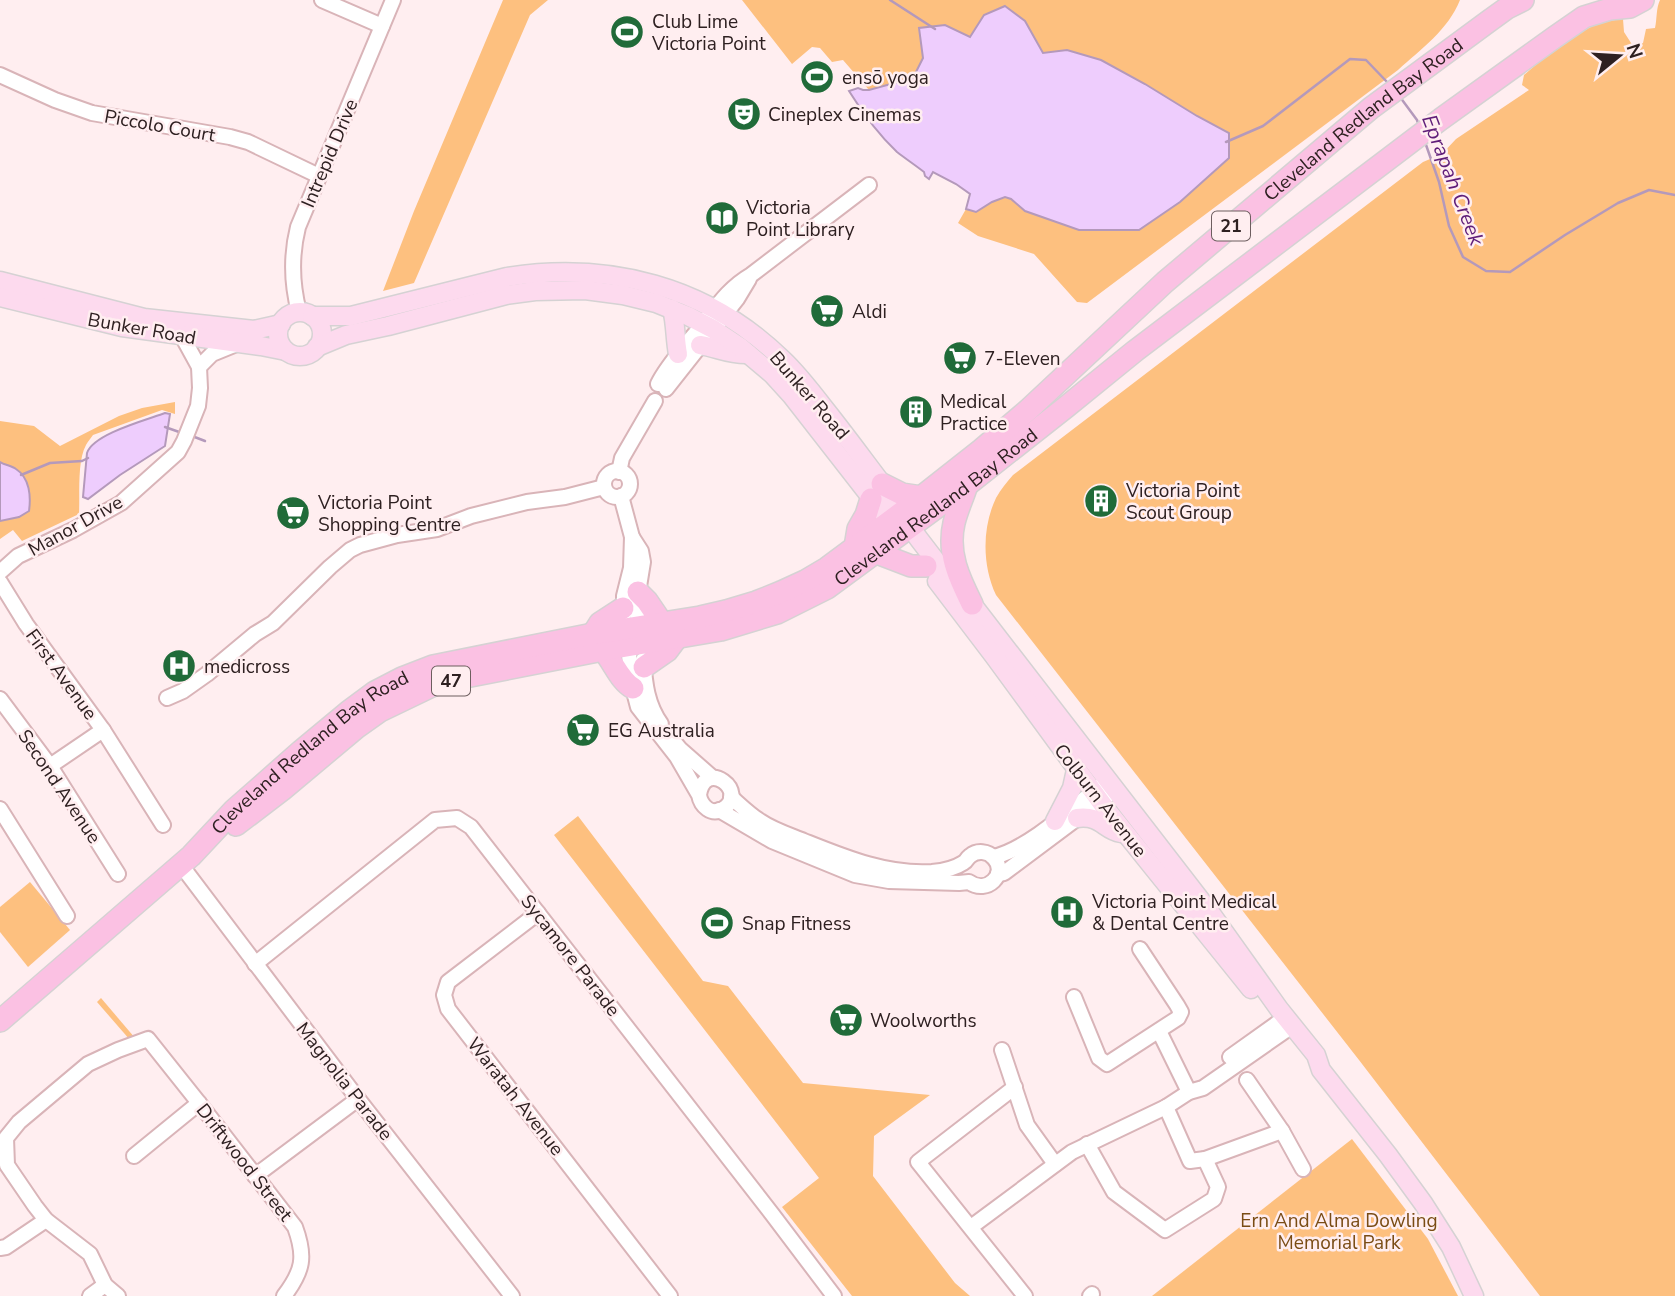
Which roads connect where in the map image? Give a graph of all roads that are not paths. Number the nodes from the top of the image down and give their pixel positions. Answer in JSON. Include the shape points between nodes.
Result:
{"nodes":[{"id":1,"x":322,"y":0,"type":"edge"},
{"id":2,"x":393,"y":0,"type":"edge"},
{"id":3,"x":1523,"y":0,"type":"edge"},
{"id":4,"x":1590,"y":0,"type":"edge"},
{"id":5,"x":1643,"y":0,"type":"edge"},
{"id":6,"x":1610,"y":9,"type":"junction"},
{"id":7,"x":1486,"y":11,"type":"edge"},
{"id":8,"x":382,"y":26,"type":"junction"},
{"id":9,"x":0,"y":75,"type":"edge"},
{"id":10,"x":319,"y":176,"type":"junction"},
{"id":11,"x":869,"y":185,"type":"dead end"},
{"id":12,"x":0,"y":281,"type":"edge"},
{"id":13,"x":0,"y":297,"type":"edge"},
{"id":14,"x":672,"y":309,"type":"junction"},
{"id":15,"x":720,"y":312,"type":"junction"},
{"id":16,"x":306,"y":314,"type":"junction"},
{"id":17,"x":281,"y":324,"type":"junction"},
{"id":18,"x":708,"y":326,"type":"junction"},
{"id":19,"x":182,"y":336,"type":"junction"},
{"id":20,"x":239,"y":343,"type":"junction"},
{"id":21,"x":700,"y":345,"type":"junction"},
{"id":22,"x":317,"y":347,"type":"junction"},
{"id":23,"x":286,"y":351,"type":"junction"},
{"id":24,"x":678,"y":354,"type":"junction"},
{"id":25,"x":748,"y":354,"type":"junction"},
{"id":26,"x":199,"y":367,"type":"junction"},
{"id":27,"x":662,"y":387,"type":"junction"},
{"id":28,"x":619,"y":472,"type":"junction"},
{"id":29,"x":967,"y":485,"type":"junction"},
{"id":30,"x":604,"y":487,"type":"junction"},
{"id":31,"x":877,"y":491,"type":"junction"},
{"id":32,"x":621,"y":496,"type":"junction"},
{"id":33,"x":922,"y":498,"type":"junction"},
{"id":34,"x":900,"y":524,"type":"junction"},
{"id":35,"x":632,"y":537,"type":"junction"},
{"id":36,"x":855,"y":547,"type":"junction"},
{"id":37,"x":877,"y":553,"type":"junction"},
{"id":38,"x":926,"y":566,"type":"junction"},
{"id":39,"x":0,"y":572,"type":"edge"},
{"id":40,"x":0,"y":582,"type":"edge"},
{"id":41,"x":638,"y":592,"type":"junction"},
{"id":42,"x":972,"y":604,"type":"junction"},
{"id":43,"x":631,"y":631,"type":"junction"},
{"id":44,"x":669,"y":631,"type":"junction"},
{"id":45,"x":598,"y":642,"type":"junction"},
{"id":46,"x":644,"y":667,"type":"junction"},
{"id":47,"x":633,"y":688,"type":"junction"},
{"id":48,"x":167,"y":698,"type":"dead end"},
{"id":49,"x":0,"y":699,"type":"edge"},
{"id":50,"x":103,"y":730,"type":"junction"},
{"id":51,"x":50,"y":766,"type":"junction"},
{"id":52,"x":1076,"y":770,"type":"junction"},
{"id":53,"x":713,"y":778,"type":"junction"},
{"id":54,"x":1112,"y":785,"type":"junction"},
{"id":55,"x":699,"y":795,"type":"junction"},
{"id":56,"x":731,"y":797,"type":"junction"},
{"id":57,"x":1096,"y":797,"type":"junction"},
{"id":58,"x":0,"y":809,"type":"edge"},
{"id":59,"x":719,"y":810,"type":"junction"},
{"id":60,"x":1077,"y":818,"type":"junction"},
{"id":61,"x":1055,"y":821,"type":"junction"},
{"id":62,"x":163,"y":825,"type":"dead end"},
{"id":63,"x":1124,"y":833,"type":"junction"},
{"id":64,"x":993,"y":857,"type":"junction"},
{"id":65,"x":186,"y":860,"type":"junction"},
{"id":66,"x":965,"y":863,"type":"junction"},
{"id":67,"x":118,"y":874,"type":"dead end"},
{"id":68,"x":998,"y":874,"type":"junction"},
{"id":69,"x":969,"y":882,"type":"junction"},
{"id":70,"x":538,"y":913,"type":"junction"},
{"id":71,"x":66,"y":916,"type":"dead end"},
{"id":72,"x":1140,"y":949,"type":"dead end"},
{"id":73,"x":255,"y":964,"type":"junction"},
{"id":74,"x":1074,"y":998,"type":"dead end"},
{"id":75,"x":0,"y":1021,"type":"edge"},
{"id":76,"x":1285,"y":1024,"type":"junction"},
{"id":77,"x":1159,"y":1031,"type":"junction"},
{"id":78,"x":1002,"y":1050,"type":"dead end"},
{"id":79,"x":1247,"y":1080,"type":"dead end"},
{"id":80,"x":1014,"y":1087,"type":"junction"},
{"id":81,"x":1189,"y":1092,"type":"junction"},
{"id":82,"x":358,"y":1099,"type":"junction"},
{"id":83,"x":199,"y":1103,"type":"junction"},
{"id":84,"x":1166,"y":1107,"type":"junction"},
{"id":85,"x":1282,"y":1131,"type":"junction"},
{"id":86,"x":1087,"y":1144,"type":"junction"},
{"id":87,"x":134,"y":1156,"type":"dead end"},
{"id":88,"x":1205,"y":1159,"type":"junction"},
{"id":89,"x":1055,"y":1164,"type":"junction"},
{"id":90,"x":3,"y":1166,"type":"edge"},
{"id":91,"x":1303,"y":1169,"type":"dead end"},
{"id":92,"x":255,"y":1175,"type":"junction"},
{"id":93,"x":46,"y":1220,"type":"junction"},
{"id":94,"x":971,"y":1227,"type":"junction"},
{"id":95,"x":0,"y":1248,"type":"edge"},
{"id":96,"x":105,"y":1285,"type":"junction"},
{"id":97,"x":90,"y":1296,"type":"edge"},
{"id":98,"x":118,"y":1296,"type":"edge"},
{"id":99,"x":284,"y":1296,"type":"edge"},
{"id":100,"x":512,"y":1296,"type":"edge"},
{"id":101,"x":670,"y":1296,"type":"edge"},
{"id":102,"x":834,"y":1296,"type":"edge"},
{"id":103,"x":1025,"y":1296,"type":"edge"},
{"id":104,"x":1474,"y":1296,"type":"edge"}],
"edges":[{"from":1,"to":8,"type":"street"},
{"from":2,"to":8,"type":"street","name":"Intrepid Drive"},
{"from":3,"to":7,"type":"highway","number":"21"},
{"from":4,"to":6,"type":"highway"},
{"from":5,"to":6,"type":"highway","name":"Cleveland Redland Bay Road","number":"21"},
{"from":6,"to":29,"type":"highway","name":"Cleveland Redland Bay Road","number":"21","via":[[1584,18],[1441,119]]},
{"from":7,"to":33,"type":"highway","name":"Cleveland Redland Bay Road","number":"21","via":[[1165,282],[1028,410]]},
{"from":8,"to":10,"type":"street","name":"Intrepid Drive"},
{"from":9,"to":10,"type":"street","name":"Piccolo Court","via":[[92,113],[248,142]]},
{"from":10,"to":16,"type":"street","name":"Intrepid Drive","via":[[295,240],[294,276]]},
{"from":11,"to":15,"type":"street","via":[[751,275],[737,299]]},
{"from":12,"to":17,"type":"main road","name":"Bunker Road","via":[[144,318],[254,330]]},
{"from":13,"to":19,"type":"main road","name":"Bunker Road","via":[[122,327]]},
{"from":14,"to":18,"type":"main road","name":"Bunker Road"},
{"from":14,"to":22,"type":"main road","name":"Bunker Road","via":[[603,292],[535,291],[346,334]]},
{"from":14,"to":24,"type":"main road"},
{"from":15,"to":16,"type":"main road","name":"Bunker Road","via":[[635,279],[568,271],[507,277],[351,316]]},
{"from":15,"to":18,"type":"street"},
{"from":15,"to":31,"type":"main road","name":"Bunker Road","via":[[759,338],[805,385]]},
{"from":16,"to":17,"type":"main road","via":[[288,316]]},
{"from":16,"to":22,"type":"main road","via":[[320,327]]},
{"from":17,"to":23,"type":"main road","via":[[279,338]]},
{"from":18,"to":21,"type":"street"},
{"from":18,"to":24,"type":"street"},
{"from":18,"to":25,"type":"main road","name":"Bunker Road"},
{"from":19,"to":20,"type":"main road","name":"Bunker Road"},
{"from":19,"to":26,"type":"street"},
{"from":20,"to":23,"type":"main road","name":"Bunker Road"},
{"from":20,"to":26,"type":"street","via":[[212,354]]},
{"from":21,"to":25,"type":"main road"},
{"from":21,"to":27,"type":"street"},
{"from":22,"to":23,"type":"main road","via":[[302,356]]},
{"from":24,"to":27,"type":"street","via":[[664,372]]},
{"from":25,"to":31,"type":"main road","name":"Bunker Road"},
{"from":26,"to":39,"type":"street","name":"Manor Drive","via":[[198,406],[178,452],[121,503],[18,556]]},
{"from":27,"to":28,"type":"street","via":[[653,386],[650,391],[655,401],[621,460]]},
{"from":28,"to":30,"type":"street","via":[[608,475]]},
{"from":28,"to":32,"type":"street","via":[[629,484]]},
{"from":29,"to":34,"type":"highway","name":"Cleveland Redland Bay Road","number":"47"},
{"from":29,"to":42,"type":"highway","via":[[954,522],[953,552]]},
{"from":30,"to":32,"type":"street","via":[[609,495]]},
{"from":30,"to":48,"type":"street","via":[[360,545],[273,622],[207,674]]},
{"from":31,"to":33,"type":"highway"},
{"from":31,"to":34,"type":"main road","name":"Bunker Road"},
{"from":31,"to":36,"type":"highway","via":[[858,529]]},
{"from":32,"to":35,"type":"street"},
{"from":33,"to":34,"type":"highway","name":"Cleveland Redland Bay Road","number":"21"},
{"from":34,"to":36,"type":"highway","name":"Cleveland Redland Bay Road","number":"47"},
{"from":34,"to":37,"type":"highway","name":"Cleveland Redland Bay Road","number":"47"},
{"from":34,"to":38,"type":"main road","name":"Colburn Avenue"},
{"from":34,"to":42,"type":"main road","name":"Colburn Avenue"},
{"from":35,"to":41,"type":"street","via":[[643,562]]},
{"from":35,"to":43,"type":"street","via":[[624,596]]},
{"from":36,"to":44,"type":"highway","name":"Cleveland Redland Bay Road","number":"47","via":[[782,593]]},
{"from":37,"to":38,"type":"highway","via":[[911,566]]},
{"from":37,"to":44,"type":"highway","name":"Cleveland Redland Bay Road","number":"47","via":[[827,588],[786,609],[738,626]]},
{"from":38,"to":52,"type":"main road","name":"Colburn Avenue"},
{"from":40,"to":50,"type":"street","name":"First Avenue"},
{"from":41,"to":43,"type":"street"},
{"from":41,"to":44,"type":"highway"},
{"from":42,"to":54,"type":"main road","name":"Colburn Avenue"},
{"from":43,"to":44,"type":"highway","name":"Cleveland Redland Bay Road","number":"47"},
{"from":43,"to":45,"type":"highway","name":"Cleveland Redland Bay Road","number":"47"},
{"from":43,"to":45,"type":"highway","via":[[600,623]]},
{"from":43,"to":46,"type":"street"},
{"from":43,"to":47,"type":"street"},
{"from":44,"to":46,"type":"highway","via":[[667,651]]},
{"from":45,"to":47,"type":"highway","via":[[624,683]]},
{"from":45,"to":65,"type":"highway","name":"Cleveland Redland Bay Road","number":"47","via":[[435,685],[380,711],[244,820]]},
{"from":46,"to":53,"type":"street","via":[[655,715],[680,749]]},
{"from":47,"to":55,"type":"street","via":[[641,711]]},
{"from":49,"to":51,"type":"street","name":"Second Avenue"},
{"from":50,"to":51,"type":"street","name":"First Avenue"},
{"from":50,"to":62,"type":"street","name":"First Avenue"},
{"from":51,"to":67,"type":"street","name":"Second Avenue"},
{"from":52,"to":57,"type":"main road","name":"Colburn Avenue"},
{"from":52,"to":61,"type":"main road"},
{"from":53,"to":55,"type":"street","via":[[704,782]]},
{"from":53,"to":56,"type":"street","via":[[726,783]]},
{"from":54,"to":57,"type":"street"},
{"from":54,"to":76,"type":"main road","name":"Colburn Avenue","via":[[1212,915]]},
{"from":55,"to":59,"type":"street","via":[[708,810]]},
{"from":56,"to":59,"type":"street"},
{"from":56,"to":66,"type":"street","via":[[772,828],[859,862],[916,872]]},
{"from":57,"to":60,"type":"street"},
{"from":57,"to":61,"type":"street"},
{"from":57,"to":63,"type":"main road","name":"Colburn Avenue"},
{"from":58,"to":71,"type":"street"},
{"from":59,"to":69,"type":"street","via":[[772,841],[855,875],[889,881]]},
{"from":60,"to":63,"type":"main road","via":[[1088,817],[1117,834]]},
{"from":60,"to":68,"type":"street"},
{"from":61,"to":64,"type":"street","via":[[1014,850]]},
{"from":63,"to":76,"type":"main road","name":"Colburn Avenue"},
{"from":64,"to":66,"type":"street","via":[[980,852]]},
{"from":64,"to":68,"type":"street"},
{"from":65,"to":73,"type":"street","name":"Magnolia Parade"},
{"from":65,"to":75,"type":"highway","name":"Cleveland Redland Bay Road","number":"47"},
{"from":66,"to":69,"type":"street"},
{"from":68,"to":69,"type":"street","via":[[984,887]]},
{"from":70,"to":73,"type":"street","name":"Sycamore Parade","via":[[471,827],[457,818],[435,820]]},
{"from":70,"to":101,"type":"street","name":"Waratah Avenue","via":[[448,982],[444,995],[448,1009]]},
{"from":70,"to":102,"type":"street","name":"Sycamore Parade"},
{"from":72,"to":77,"type":"street","via":[[1181,1012]]},
{"from":73,"to":82,"type":"street","name":"Magnolia Parade"},
{"from":74,"to":77,"type":"street","via":[[1099,1058],[1107,1064]]},
{"from":76,"to":81,"type":"street","via":[[1211,1077],[1203,1088]]},
{"from":76,"to":104,"type":"main road","name":"Colburn Avenue","via":[[1316,1055],[1321,1070],[1423,1203]]},
{"from":77,"to":81,"type":"street"},
{"from":78,"to":80,"type":"street"},
{"from":79,"to":85,"type":"street"},
{"from":80,"to":89,"type":"street","via":[[1027,1125]]},
{"from":80,"to":94,"type":"street","via":[[918,1162]]},
{"from":81,"to":84,"type":"street"},
{"from":82,"to":92,"type":"street"},
{"from":82,"to":100,"type":"street","name":"Magnolia Parade"},
{"from":83,"to":87,"type":"street"},
{"from":83,"to":90,"type":"street","name":"Driftwood Street","via":[[148,1040],[88,1064],[19,1122],[6,1138]]},
{"from":83,"to":92,"type":"street","name":"Driftwood Street"},
{"from":84,"to":86,"type":"street"},
{"from":84,"to":88,"type":"street","via":[[1190,1161]]},
{"from":85,"to":88,"type":"street"},
{"from":85,"to":91,"type":"street"},
{"from":86,"to":88,"type":"street","via":[[1114,1192],[1165,1230],[1214,1199],[1218,1187]]},
{"from":86,"to":89,"type":"street"},
{"from":89,"to":94,"type":"street"},
{"from":90,"to":93,"type":"street"},
{"from":92,"to":99,"type":"street","name":"Driftwood Street","via":[[295,1227],[302,1245],[296,1281]]},
{"from":93,"to":95,"type":"street"},
{"from":93,"to":96,"type":"street","via":[[90,1254]]},
{"from":94,"to":103,"type":"street"},
{"from":96,"to":97,"type":"street"},
{"from":96,"to":98,"type":"street"}]}
